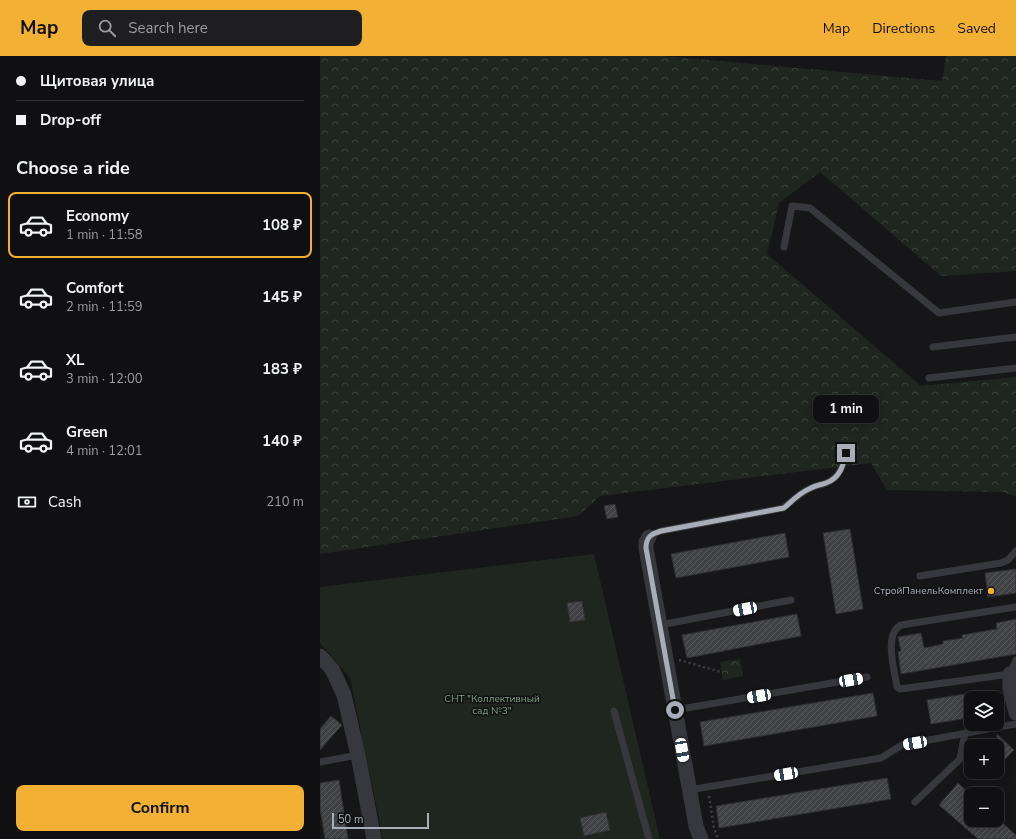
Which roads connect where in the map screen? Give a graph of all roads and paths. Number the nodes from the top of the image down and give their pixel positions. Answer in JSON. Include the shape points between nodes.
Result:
{"nodes":[{"id":1,"x":784,"y":247,"type":"dead end"},
{"id":2,"x":1016,"y":302,"type":"edge"},
{"id":3,"x":1016,"y":337,"type":"edge"},
{"id":4,"x":934,"y":347,"type":"dead end"},
{"id":5,"x":1016,"y":368,"type":"edge"},
{"id":6,"x":930,"y":378,"type":"dead end"},
{"id":7,"x":846,"y":453,"type":"dead end"},
{"id":8,"x":649,"y":537,"type":"joint"},
{"id":9,"x":1016,"y":551,"type":"edge"},
{"id":10,"x":920,"y":576,"type":"dead end"},
{"id":11,"x":791,"y":600,"type":"dead end"},
{"id":12,"x":1016,"y":607,"type":"edge"},
{"id":13,"x":660,"y":625,"type":"junction"},
{"id":14,"x":320,"y":656,"type":"edge"},
{"id":15,"x":674,"y":660,"type":"dead end"},
{"id":16,"x":1016,"y":660,"type":"edge"},
{"id":17,"x":721,"y":672,"type":"dead end"},
{"id":18,"x":1010,"y":674,"type":"junction"},
{"id":19,"x":867,"y":678,"type":"dead end"},
{"id":20,"x":675,"y":710,"type":"junction"},
{"id":21,"x":614,"y":711,"type":"dead end"},
{"id":22,"x":1016,"y":713,"type":"edge"},
{"id":23,"x":1016,"y":724,"type":"edge"},
{"id":24,"x":965,"y":733,"type":"junction"},
{"id":25,"x":358,"y":755,"type":"junction"},
{"id":26,"x":320,"y":762,"type":"edge"},
{"id":27,"x":689,"y":790,"type":"junction"},
{"id":28,"x":915,"y":802,"type":"dead end"},
{"id":29,"x":374,"y":839,"type":"edge"},
{"id":30,"x":649,"y":839,"type":"edge"},
{"id":31,"x":701,"y":839,"type":"edge"}],
"edges":[{"from":1,"to":2,"type":"lane","via":[[792,206],[810,208],[939,313]]},
{"from":3,"to":4,"type":"lane"},
{"from":5,"to":6,"type":"lane"},
{"from":7,"to":8,"type":"lane","via":[[837,477],[796,496],[784,508],[661,531]]},
{"from":8,"to":13,"type":"street","via":[[646,548]]},
{"from":9,"to":10,"type":"lane","via":[[1008,560],[1001,563]]},
{"from":11,"to":13,"type":"lane"},
{"from":12,"to":18,"type":"lane","via":[[901,625],[895,629],[890,647],[897,687],[900,689]]},
{"from":13,"to":20,"type":"street"},
{"from":14,"to":25,"type":"street","via":[[332,669],[344,695]]},
{"from":15,"to":17,"type":"path"},
{"from":16,"to":18,"type":"lane"},
{"from":18,"to":22,"type":"street","via":[[1010,689]]},
{"from":19,"to":20,"type":"lane"},
{"from":20,"to":27,"type":"street"},
{"from":21,"to":30,"type":"lane"},
{"from":23,"to":24,"type":"lane"},
{"from":24,"to":27,"type":"lane","via":[[902,745],[881,758]]},
{"from":24,"to":28,"type":"lane","via":[[960,759]]},
{"from":25,"to":26,"type":"lane"},
{"from":25,"to":29,"type":"street"},
{"from":27,"to":31,"type":"street"}]}
